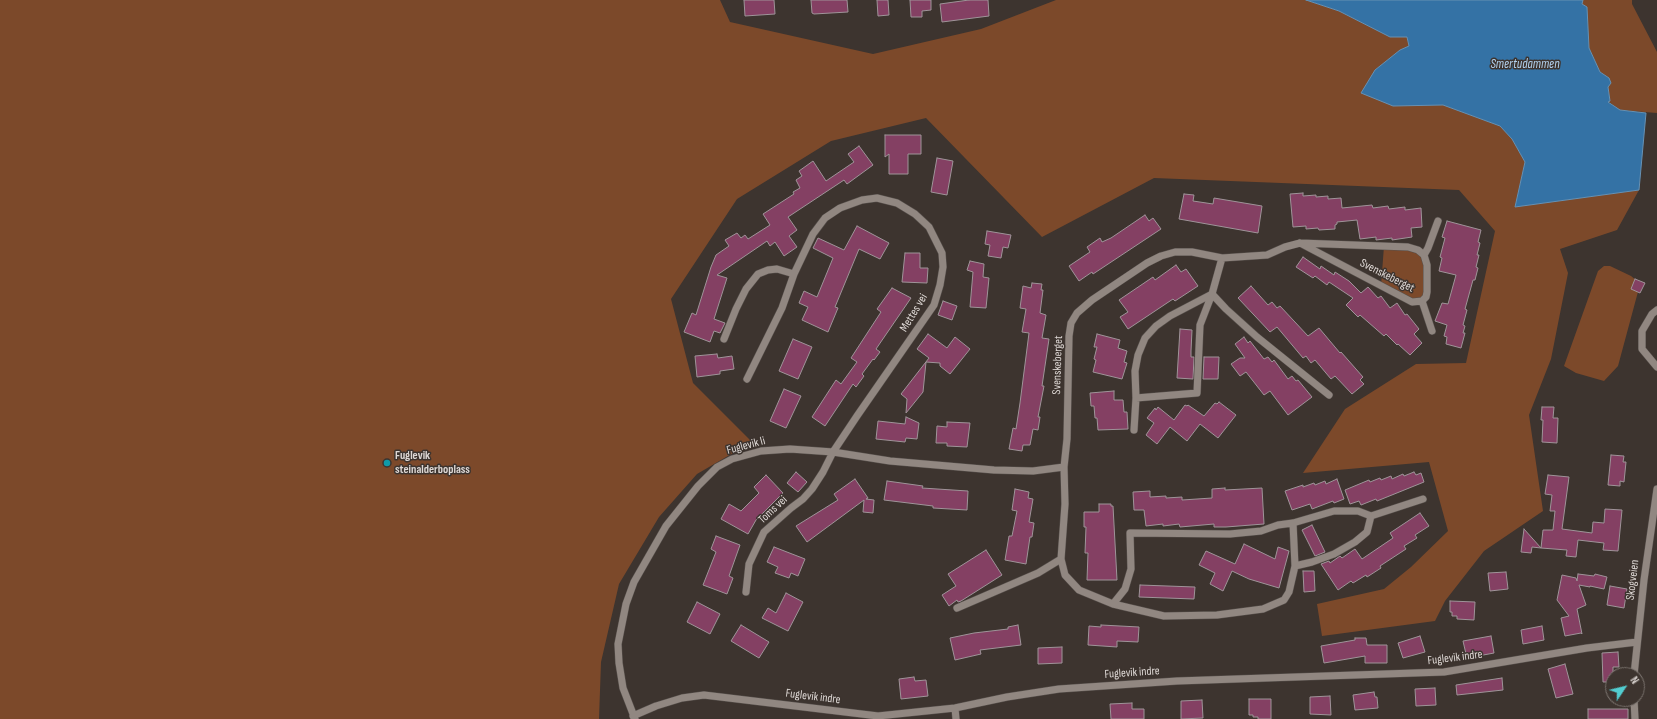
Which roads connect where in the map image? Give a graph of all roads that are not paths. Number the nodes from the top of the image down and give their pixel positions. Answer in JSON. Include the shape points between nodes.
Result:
{"nodes":[{"id":1,"x":1438,"y":220,"type":"dead end"},
{"id":2,"x":1300,"y":243,"type":"junction"},
{"id":3,"x":1424,"y":255,"type":"junction"},
{"id":4,"x":1222,"y":258,"type":"junction"},
{"id":5,"x":794,"y":274,"type":"junction"},
{"id":6,"x":1212,"y":294,"type":"junction"},
{"id":7,"x":1422,"y":302,"type":"junction"},
{"id":8,"x":1657,"y":310,"type":"edge"},
{"id":9,"x":1432,"y":331,"type":"dead end"},
{"id":10,"x":724,"y":339,"type":"dead end"},
{"id":11,"x":1657,"y":367,"type":"edge"},
{"id":12,"x":747,"y":378,"type":"dead end"},
{"id":13,"x":1329,"y":396,"type":"dead end"},
{"id":14,"x":1136,"y":398,"type":"junction"},
{"id":15,"x":1134,"y":430,"type":"dead end"},
{"id":16,"x":833,"y":452,"type":"junction"},
{"id":17,"x":1064,"y":467,"type":"junction"},
{"id":18,"x":1657,"y":488,"type":"edge"},
{"id":19,"x":1423,"y":499,"type":"dead end"},
{"id":20,"x":1371,"y":516,"type":"junction"},
{"id":21,"x":1293,"y":523,"type":"junction"},
{"id":22,"x":1061,"y":559,"type":"junction"},
{"id":23,"x":1294,"y":566,"type":"junction"},
{"id":24,"x":746,"y":592,"type":"dead end"},
{"id":25,"x":1113,"y":604,"type":"junction"},
{"id":26,"x":957,"y":608,"type":"dead end"},
{"id":27,"x":1637,"y":642,"type":"junction"},
{"id":28,"x":1635,"y":667,"type":"edge"},
{"id":29,"x":1634,"y":707,"type":"edge"},
{"id":30,"x":955,"y":708,"type":"junction"},
{"id":31,"x":634,"y":718,"type":"edge"},
{"id":32,"x":956,"y":719,"type":"edge"},
{"id":33,"x":1635,"y":719,"type":"edge"}],
"edges":[{"from":1,"to":3,"type":"street"},
{"from":2,"to":3,"type":"street","name":"Svenskeberget","via":[[1408,247]]},
{"from":2,"to":4,"type":"street","name":"Svenskeberget","via":[[1267,255]]},
{"from":2,"to":7,"type":"street","name":"Svenskeberget","via":[[1412,302]]},
{"from":3,"to":7,"type":"street","name":"Svenskeberget","via":[[1427,265],[1427,292]]},
{"from":4,"to":6,"type":"street"},
{"from":4,"to":17,"type":"street","name":"Svenskeberget","via":[[1192,252],[1175,252],[1161,256],[1092,300],[1077,313],[1071,323]]},
{"from":5,"to":10,"type":"street","via":[[777,269],[758,274],[746,289]]},
{"from":5,"to":12,"type":"street","name":"Mettes vei","via":[[782,308]]},
{"from":5,"to":16,"type":"street","name":"Mettes vei","via":[[813,234],[825,218],[840,208],[862,200],[877,198],[897,203],[915,214],[929,227],[942,252],[943,267],[934,305]]},
{"from":6,"to":13,"type":"street","via":[[1257,337]]},
{"from":6,"to":14,"type":"street","via":[[1166,319],[1145,338],[1135,372]]},
{"from":6,"to":14,"type":"street","via":[[1200,325],[1197,393]]},
{"from":7,"to":9,"type":"street","name":"Svenskeberget"},
{"from":8,"to":11,"type":"street","via":[[1642,331],[1642,349]]},
{"from":14,"to":15,"type":"street"},
{"from":16,"to":17,"type":"street","name":"Fuglevik li","via":[[890,461],[994,470],[1033,471]]},
{"from":16,"to":24,"type":"street","name":"Toms vei","via":[[823,472],[803,499],[764,532],[749,564]]},
{"from":16,"to":31,"type":"street","name":"Fuglevik li","via":[[790,449],[761,451],[732,459],[717,467],[698,486],[666,526],[634,582],[626,604],[618,644],[623,688]]},
{"from":17,"to":22,"type":"street","name":"Svenskeberget","via":[[1065,504]]},
{"from":18,"to":27,"type":"street","name":"Skogveien"},
{"from":19,"to":20,"type":"street"},
{"from":20,"to":21,"type":"street","via":[[1358,512],[1334,511]]},
{"from":20,"to":23,"type":"street","via":[[1367,532],[1355,542],[1334,554]]},
{"from":21,"to":23,"type":"street","name":"Svenskeberget"},
{"from":21,"to":25,"type":"street","via":[[1230,534],[1130,533],[1131,569],[1125,589]]},
{"from":22,"to":25,"type":"street","name":"Svenskeberget","via":[[1064,575],[1079,590]]},
{"from":22,"to":26,"type":"street","via":[[1038,573]]},
{"from":23,"to":25,"type":"street","name":"Svenskeberget","via":[[1289,592],[1284,600],[1263,609],[1217,615],[1164,616]]},
{"from":27,"to":28,"type":"street","name":"Skogveien"},
{"from":27,"to":30,"type":"street","name":"Fuglevik indre","via":[[1444,672],[1177,681],[1059,689]]},
{"from":29,"to":33,"type":"street"},
{"from":30,"to":31,"type":"street","name":"Fuglevik indre","via":[[878,716],[704,695],[656,706]]},
{"from":30,"to":32,"type":"street"}]}
